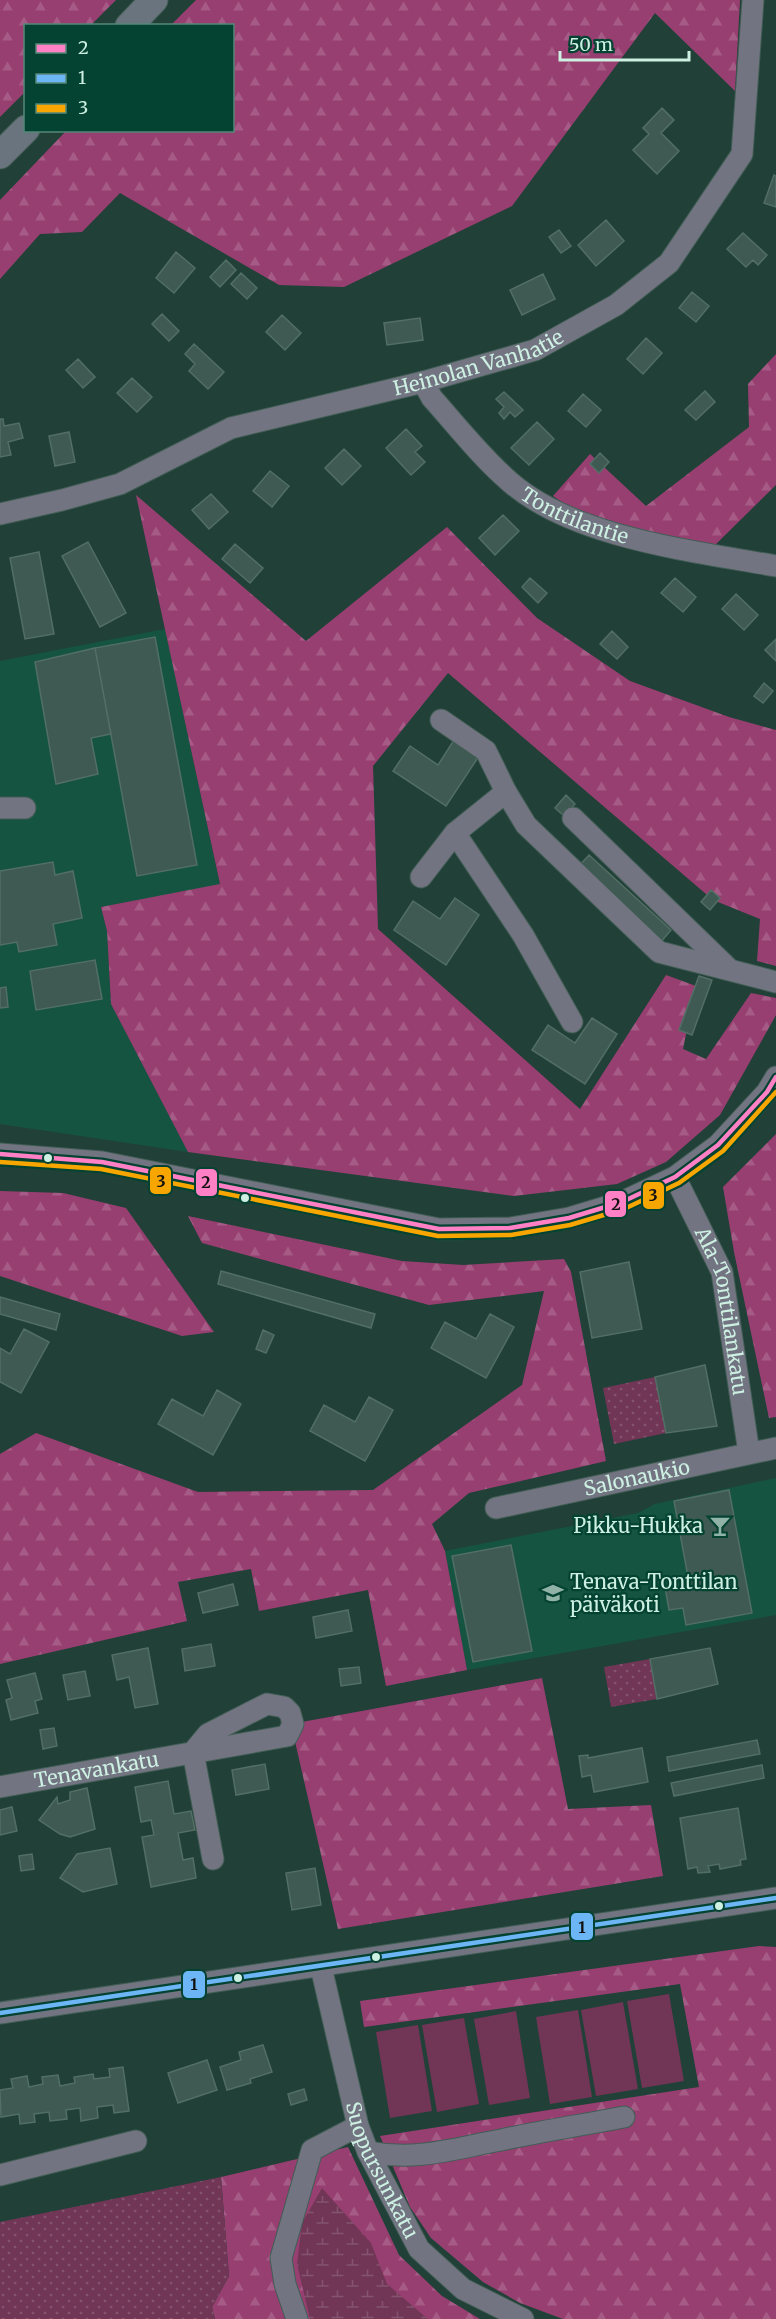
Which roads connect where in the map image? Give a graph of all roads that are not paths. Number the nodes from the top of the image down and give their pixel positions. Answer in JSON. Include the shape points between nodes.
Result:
{"nodes":[{"id":1,"x":154,"y":0,"type":"edge"},
{"id":2,"x":753,"y":0,"type":"edge"},
{"id":3,"x":131,"y":24,"type":"edge"},
{"id":4,"x":24,"y":131,"type":"edge"},
{"id":5,"x":0,"y":155,"type":"edge"},
{"id":6,"x":423,"y":382,"type":"junction"},
{"id":7,"x":0,"y":514,"type":"edge"},
{"id":8,"x":776,"y":566,"type":"edge"},
{"id":9,"x":441,"y":720,"type":"dead end"},
{"id":10,"x":506,"y":792,"type":"junction"},
{"id":11,"x":0,"y":808,"type":"edge"},
{"id":12,"x":25,"y":808,"type":"dead end"},
{"id":13,"x":573,"y":818,"type":"dead end"},
{"id":14,"x":455,"y":833,"type":"junction"},
{"id":15,"x":421,"y":877,"type":"dead end"},
{"id":16,"x":729,"y":970,"type":"junction"},
{"id":17,"x":776,"y":982,"type":"edge"},
{"id":18,"x":572,"y":1022,"type":"dead end"},
{"id":19,"x":776,"y":1077,"type":"edge"},
{"id":20,"x":0,"y":1154,"type":"edge"},
{"id":21,"x":675,"y":1177,"type":"junction"},
{"id":22,"x":776,"y":1448,"type":"edge"},
{"id":23,"x":750,"y":1453,"type":"junction"},
{"id":24,"x":496,"y":1508,"type":"dead end"},
{"id":25,"x":0,"y":1787,"type":"edge"},
{"id":26,"x":213,"y":1859,"type":"dead end"},
{"id":27,"x":776,"y":1898,"type":"edge"},
{"id":28,"x":321,"y":1967,"type":"junction"},
{"id":29,"x":0,"y":2013,"type":"edge"},
{"id":30,"x":624,"y":2117,"type":"dead end"},
{"id":31,"x":358,"y":2126,"type":"junction"},
{"id":32,"x":136,"y":2141,"type":"dead end"},
{"id":33,"x":368,"y":2152,"type":"junction"},
{"id":34,"x":0,"y":2175,"type":"edge"},
{"id":35,"x":297,"y":2319,"type":"edge"},
{"id":36,"x":523,"y":2319,"type":"edge"}],
"edges":[{"from":1,"to":3,"type":"main road"},
{"from":2,"to":6,"type":"street","name":"Heinolan Vanhatie","via":[[742,154],[669,262],[616,305],[535,350]]},
{"from":4,"to":5,"type":"main road"},
{"from":6,"to":7,"type":"street","name":"Heinolan Vanhatie","via":[[231,428],[120,484]]},
{"from":6,"to":8,"type":"street","name":"Tonttilantie","via":[[432,398],[510,483],[574,522]]},
{"from":9,"to":10,"type":"street","via":[[486,751]]},
{"from":10,"to":14,"type":"street"},
{"from":10,"to":16,"type":"street","via":[[526,825],[659,952]]},
{"from":11,"to":12,"type":"street"},
{"from":13,"to":16,"type":"street"},
{"from":14,"to":15,"type":"street"},
{"from":14,"to":18,"type":"street","via":[[523,936]]},
{"from":16,"to":17,"type":"street"},
{"from":19,"to":21,"type":"street","via":[[718,1145]]},
{"from":20,"to":21,"type":"street","via":[[102,1162],[439,1229],[510,1228],[569,1218],[622,1202]]},
{"from":21,"to":23,"type":"street","name":"Ala-Tonttilankatu","via":[[722,1272]]},
{"from":22,"to":23,"type":"street","name":"Salonaukio"},
{"from":23,"to":24,"type":"street","name":"Salonaukio"},
{"from":25,"to":26,"type":"street","name":"Tenavankatu","via":[[193,1752]]},
{"from":27,"to":28,"type":"street"},
{"from":28,"to":29,"type":"street"},
{"from":28,"to":31,"type":"street","name":"Suopursunkatu"},
{"from":30,"to":33,"type":"street","via":[[433,2154],[393,2156]]},
{"from":31,"to":33,"type":"street","name":"Suopursunkatu"},
{"from":31,"to":35,"type":"street","via":[[312,2150],[281,2258]]},
{"from":32,"to":34,"type":"street"},
{"from":33,"to":36,"type":"street","name":"Suopursunkatu","via":[[419,2249],[463,2289]]}]}
